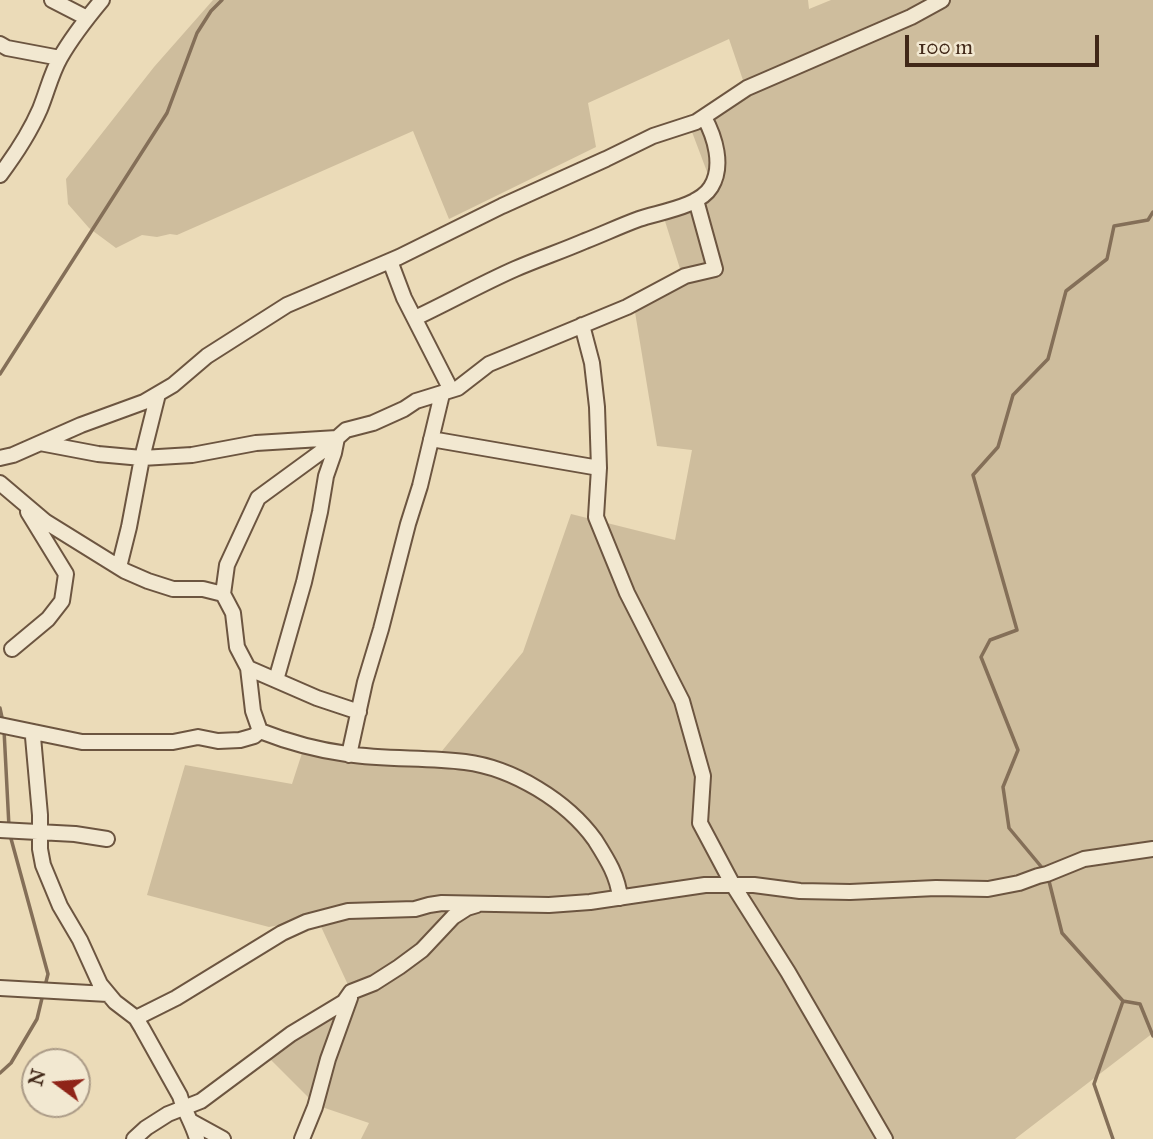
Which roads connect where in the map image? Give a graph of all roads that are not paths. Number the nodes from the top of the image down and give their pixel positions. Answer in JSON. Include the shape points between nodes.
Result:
{"nodes":[{"id":1,"x":52,"y":0,"type":"edge"},
{"id":2,"x":102,"y":0,"type":"edge"},
{"id":3,"x":942,"y":0,"type":"edge"},
{"id":4,"x":87,"y":19,"type":"junction"},
{"id":5,"x":0,"y":44,"type":"edge"},
{"id":6,"x":60,"y":58,"type":"junction"},
{"id":7,"x":704,"y":117,"type":"junction"},
{"id":8,"x":0,"y":175,"type":"edge"},
{"id":9,"x":696,"y":200,"type":"junction"},
{"id":10,"x":390,"y":261,"type":"junction"},
{"id":11,"x":415,"y":318,"type":"junction"},
{"id":12,"x":582,"y":325,"type":"junction"},
{"id":13,"x":447,"y":392,"type":"junction"},
{"id":14,"x":158,"y":394,"type":"junction"},
{"id":15,"x":430,"y":439,"type":"junction"},
{"id":16,"x":337,"y":440,"type":"junction"},
{"id":17,"x":40,"y":443,"type":"junction"},
{"id":18,"x":0,"y":457,"type":"edge"},
{"id":19,"x":142,"y":458,"type":"junction"},
{"id":20,"x":599,"y":468,"type":"junction"},
{"id":21,"x":0,"y":483,"type":"edge"},
{"id":22,"x":20,"y":499,"type":"junction"},
{"id":23,"x":119,"y":567,"type":"junction"},
{"id":24,"x":223,"y":594,"type":"junction"},
{"id":25,"x":12,"y":649,"type":"dead end"},
{"id":26,"x":248,"y":668,"type":"junction"},
{"id":27,"x":276,"y":680,"type":"junction"},
{"id":28,"x":359,"y":712,"type":"junction"},
{"id":29,"x":0,"y":725,"type":"edge"},
{"id":30,"x":260,"y":731,"type":"junction"},
{"id":31,"x":34,"y":732,"type":"junction"},
{"id":32,"x":349,"y":755,"type":"junction"},
{"id":33,"x":0,"y":830,"type":"edge"},
{"id":34,"x":40,"y":832,"type":"junction"},
{"id":35,"x":107,"y":839,"type":"dead end"},
{"id":36,"x":1153,"y":849,"type":"edge"},
{"id":37,"x":733,"y":885,"type":"junction"},
{"id":38,"x":620,"y":898,"type":"junction"},
{"id":39,"x":477,"y":904,"type":"junction"},
{"id":40,"x":0,"y":988,"type":"edge"},
{"id":41,"x":351,"y":992,"type":"junction"},
{"id":42,"x":108,"y":994,"type":"junction"},
{"id":43,"x":136,"y":1018,"type":"junction"},
{"id":44,"x":183,"y":1108,"type":"junction"},
{"id":45,"x":192,"y":1122,"type":"junction"},
{"id":46,"x":134,"y":1139,"type":"edge"},
{"id":47,"x":197,"y":1139,"type":"edge"},
{"id":48,"x":223,"y":1139,"type":"edge"},
{"id":49,"x":302,"y":1139,"type":"edge"},
{"id":50,"x":885,"y":1139,"type":"edge"}],
"edges":[{"from":1,"to":4,"type":"street"},
{"from":2,"to":4,"type":"street"},
{"from":3,"to":7,"type":"street","via":[[747,88]]},
{"from":4,"to":6,"type":"street"},
{"from":5,"to":6,"type":"street"},
{"from":6,"to":8,"type":"street","via":[[39,111]]},
{"from":7,"to":9,"type":"street","via":[[717,148],[717,166],[712,186]]},
{"from":7,"to":10,"type":"street","via":[[653,136]]},
{"from":9,"to":11,"type":"street","via":[[547,255]]},
{"from":9,"to":12,"type":"street","via":[[715,269],[685,276]]},
{"from":10,"to":11,"type":"street"},
{"from":10,"to":14,"type":"street","via":[[287,305],[206,356]]},
{"from":11,"to":13,"type":"street"},
{"from":12,"to":13,"type":"street","via":[[489,364]]},
{"from":12,"to":20,"type":"street","via":[[592,363]]},
{"from":13,"to":15,"type":"street"},
{"from":13,"to":16,"type":"street","via":[[346,430]]},
{"from":14,"to":17,"type":"street"},
{"from":14,"to":19,"type":"street"},
{"from":15,"to":20,"type":"street"},
{"from":15,"to":28,"type":"street"},
{"from":16,"to":19,"type":"street","via":[[256,443],[192,455]]},
{"from":16,"to":24,"type":"street","via":[[258,498],[227,565]]},
{"from":16,"to":27,"type":"street"},
{"from":17,"to":18,"type":"street"},
{"from":17,"to":19,"type":"street"},
{"from":19,"to":23,"type":"street"},
{"from":20,"to":37,"type":"street","via":[[596,517],[627,593],[682,701],[703,776],[700,823]]},
{"from":21,"to":22,"type":"street"},
{"from":22,"to":23,"type":"street","via":[[46,522]]},
{"from":22,"to":25,"type":"street","via":[[66,574],[62,601]]},
{"from":23,"to":24,"type":"street","via":[[173,589]]},
{"from":24,"to":26,"type":"street","via":[[233,613],[237,647]]},
{"from":26,"to":27,"type":"street"},
{"from":26,"to":30,"type":"street"},
{"from":27,"to":28,"type":"street"},
{"from":28,"to":32,"type":"street"},
{"from":29,"to":31,"type":"street"},
{"from":30,"to":31,"type":"street","via":[[240,740],[198,737],[146,743],[82,742]]},
{"from":30,"to":32,"type":"street"},
{"from":31,"to":34,"type":"street"},
{"from":32,"to":38,"type":"street","via":[[467,762],[505,772],[537,788],[586,828],[609,861]]},
{"from":33,"to":34,"type":"street"},
{"from":34,"to":35,"type":"street"},
{"from":34,"to":42,"type":"street","via":[[43,865],[60,906]]},
{"from":36,"to":37,"type":"street","via":[[1084,859],[1019,883],[988,889],[850,892]]},
{"from":37,"to":38,"type":"street","via":[[705,884]]},
{"from":37,"to":50,"type":"street"},
{"from":38,"to":39,"type":"street","via":[[549,905]]},
{"from":39,"to":41,"type":"street","via":[[453,917],[399,967]]},
{"from":39,"to":43,"type":"street","via":[[348,911],[306,922]]},
{"from":40,"to":42,"type":"street"},
{"from":41,"to":44,"type":"street","via":[[344,1002],[291,1034],[201,1101]]},
{"from":41,"to":49,"type":"street"},
{"from":42,"to":43,"type":"street"},
{"from":43,"to":44,"type":"street"},
{"from":44,"to":45,"type":"street"},
{"from":44,"to":46,"type":"street"},
{"from":45,"to":47,"type":"street"},
{"from":45,"to":48,"type":"street"}]}
